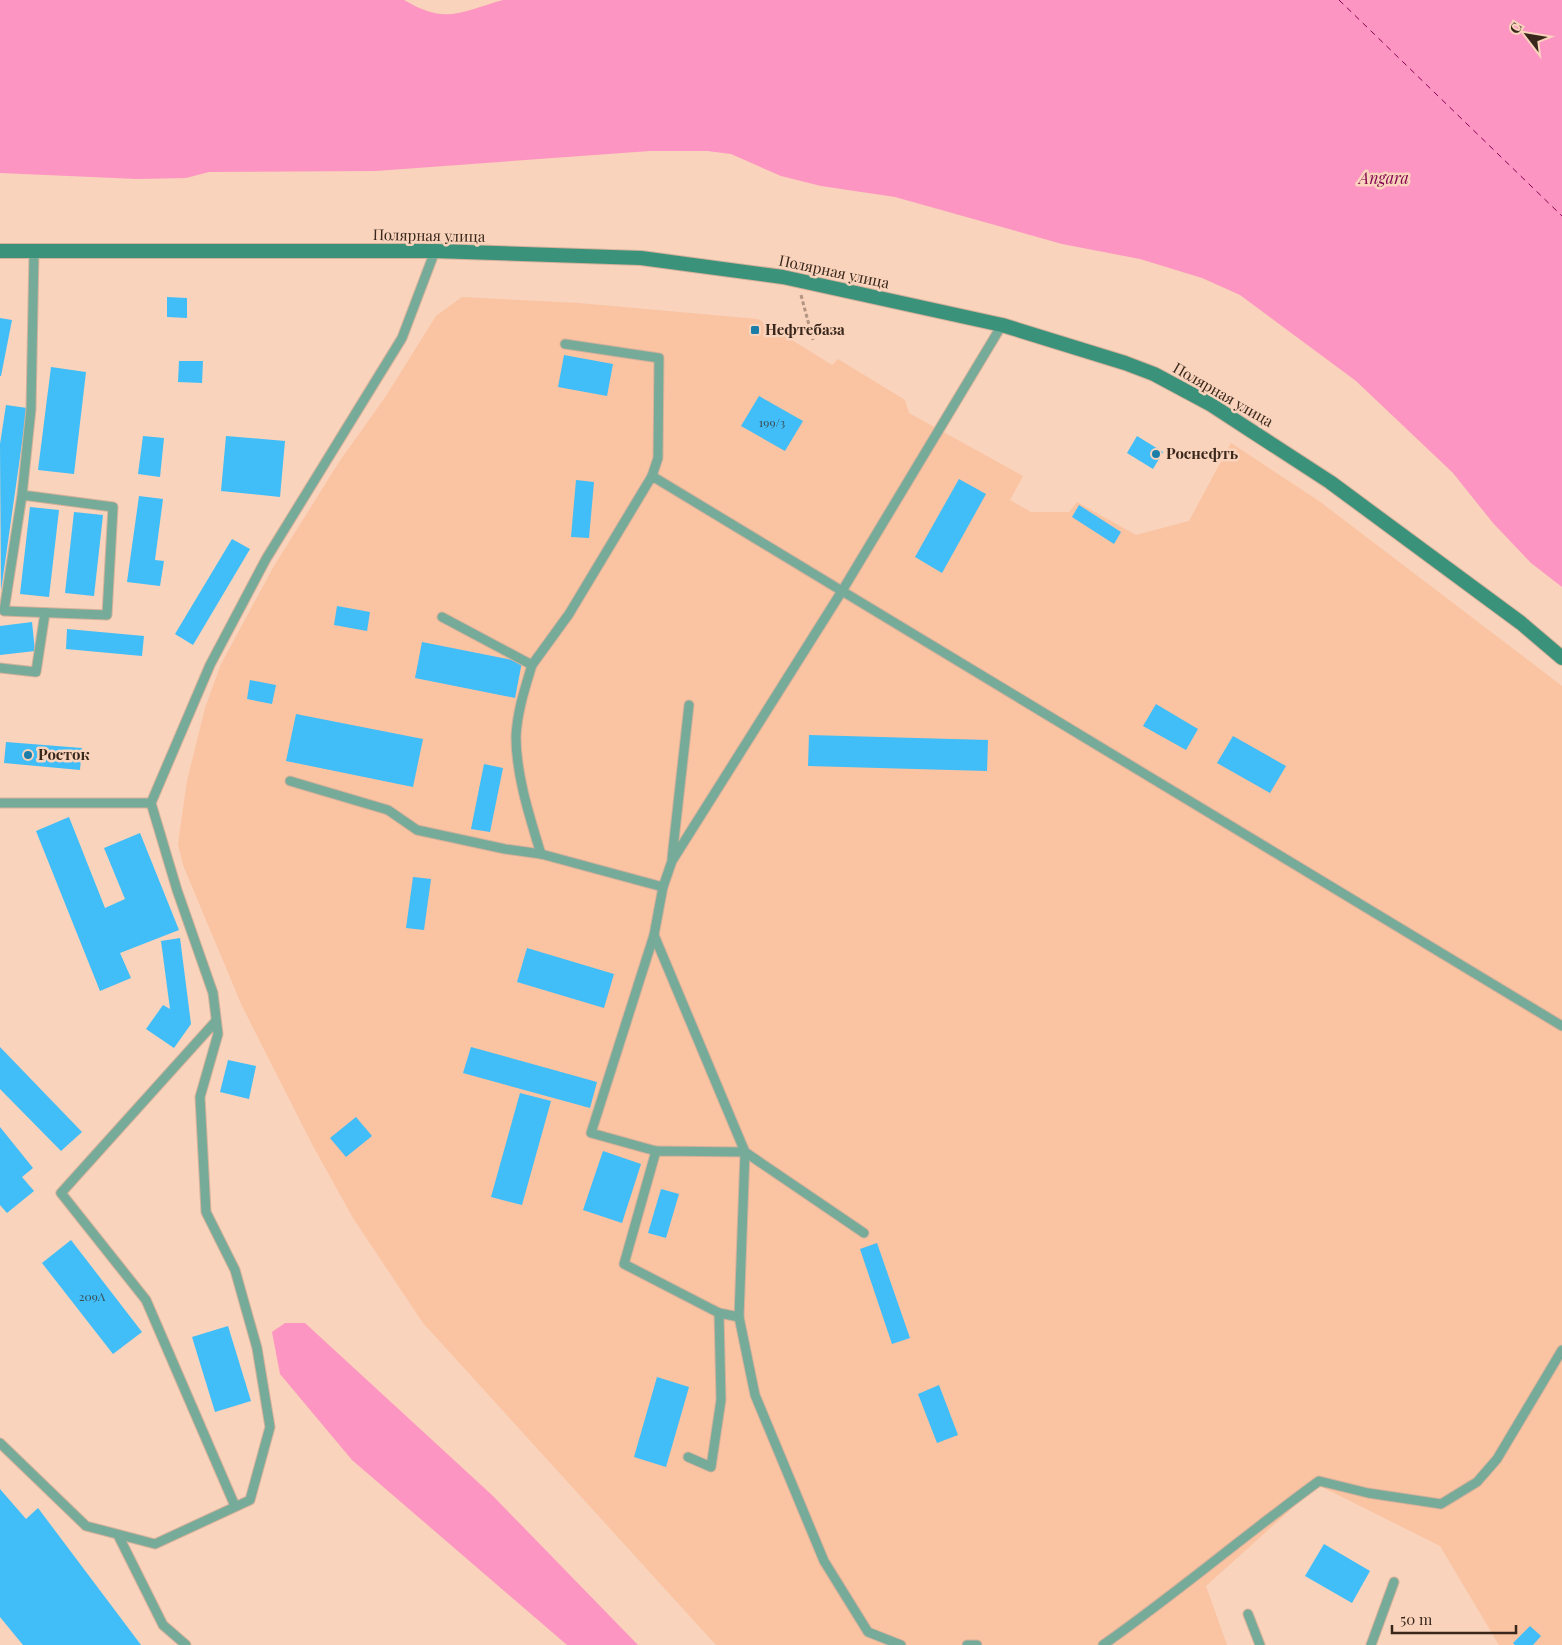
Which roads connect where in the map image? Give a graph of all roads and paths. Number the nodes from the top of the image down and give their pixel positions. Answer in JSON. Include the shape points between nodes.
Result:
{"nodes":[{"id":1,"x":0,"y":251,"type":"edge"},
{"id":2,"x":435,"y":251,"type":"junction"},
{"id":3,"x":34,"y":252,"type":"junction"},
{"id":4,"x":800,"y":295,"type":"dead end"},
{"id":5,"x":1002,"y":325,"type":"junction"},
{"id":6,"x":813,"y":340,"type":"dead end"},
{"id":7,"x":565,"y":344,"type":"dead end"},
{"id":8,"x":652,"y":476,"type":"junction"},
{"id":9,"x":22,"y":495,"type":"junction"},
{"id":10,"x":842,"y":591,"type":"junction"},
{"id":11,"x":2,"y":612,"type":"edge"},
{"id":12,"x":44,"y":613,"type":"junction"},
{"id":13,"x":442,"y":617,"type":"dead end"},
{"id":14,"x":1562,"y":658,"type":"edge"},
{"id":15,"x":532,"y":665,"type":"junction"},
{"id":16,"x":0,"y":668,"type":"edge"},
{"id":17,"x":689,"y":705,"type":"dead end"},
{"id":18,"x":290,"y":781,"type":"dead end"},
{"id":19,"x":0,"y":803,"type":"edge"},
{"id":20,"x":151,"y":803,"type":"junction"},
{"id":21,"x":541,"y":854,"type":"junction"},
{"id":22,"x":672,"y":861,"type":"junction"},
{"id":23,"x":663,"y":887,"type":"junction"},
{"id":24,"x":654,"y":935,"type":"junction"},
{"id":25,"x":216,"y":1021,"type":"junction"},
{"id":26,"x":1562,"y":1026,"type":"edge"},
{"id":27,"x":656,"y":1151,"type":"junction"},
{"id":28,"x":745,"y":1152,"type":"junction"},
{"id":29,"x":864,"y":1233,"type":"dead end"},
{"id":30,"x":719,"y":1313,"type":"junction"},
{"id":31,"x":738,"y":1317,"type":"junction"},
{"id":32,"x":1562,"y":1350,"type":"edge"},
{"id":33,"x":0,"y":1443,"type":"edge"},
{"id":34,"x":688,"y":1458,"type":"dead end"},
{"id":35,"x":235,"y":1506,"type":"junction"},
{"id":36,"x":118,"y":1535,"type":"junction"},
{"id":37,"x":1394,"y":1582,"type":"dead end"},
{"id":38,"x":1248,"y":1614,"type":"dead end"},
{"id":39,"x":1369,"y":1644,"type":"edge"},
{"id":40,"x":186,"y":1645,"type":"edge"},
{"id":41,"x":901,"y":1645,"type":"edge"},
{"id":42,"x":967,"y":1645,"type":"edge"},
{"id":43,"x":977,"y":1645,"type":"edge"},
{"id":44,"x":1103,"y":1645,"type":"edge"},
{"id":45,"x":1260,"y":1645,"type":"edge"}],
"edges":[{"from":1,"to":3,"type":"main road","name":"Полярная улица"},
{"from":2,"to":3,"type":"main road","name":"Полярная улица"},
{"from":2,"to":5,"type":"main road","name":"Полярная улица","via":[[649,259],[783,277]]},
{"from":2,"to":20,"type":"lane","via":[[402,338],[266,559],[210,665]]},
{"from":3,"to":9,"type":"lane","via":[[31,409]]},
{"from":4,"to":6,"type":"path"},
{"from":5,"to":10,"type":"lane"},
{"from":5,"to":14,"type":"main road","name":"Полярная улица","via":[[1154,374],[1210,404],[1330,482],[1521,623]]},
{"from":7,"to":8,"type":"lane","via":[[659,358],[658,458]]},
{"from":8,"to":10,"type":"lane"},
{"from":8,"to":15,"type":"lane","via":[[570,614]]},
{"from":9,"to":11,"type":"lane"},
{"from":9,"to":12,"type":"lane","via":[[113,507],[107,615]]},
{"from":10,"to":22,"type":"lane"},
{"from":10,"to":26,"type":"lane"},
{"from":11,"to":12,"type":"lane"},
{"from":12,"to":16,"type":"lane","via":[[36,672]]},
{"from":13,"to":15,"type":"lane"},
{"from":15,"to":21,"type":"lane","via":[[516,737],[526,802]]},
{"from":17,"to":22,"type":"lane"},
{"from":18,"to":21,"type":"lane","via":[[388,810],[418,830]]},
{"from":19,"to":20,"type":"lane"},
{"from":20,"to":25,"type":"lane","via":[[213,993]]},
{"from":21,"to":23,"type":"lane"},
{"from":22,"to":23,"type":"lane"},
{"from":23,"to":24,"type":"lane"},
{"from":24,"to":27,"type":"lane","via":[[591,1133]]},
{"from":24,"to":28,"type":"lane"},
{"from":25,"to":35,"type":"lane","via":[[218,1034],[200,1097],[206,1212],[235,1270],[257,1348],[270,1426],[250,1500]]},
{"from":25,"to":35,"type":"lane","via":[[61,1193],[146,1300]]},
{"from":27,"to":28,"type":"lane"},
{"from":27,"to":30,"type":"lane","via":[[624,1264]]},
{"from":28,"to":29,"type":"lane"},
{"from":28,"to":31,"type":"lane"},
{"from":30,"to":31,"type":"lane"},
{"from":30,"to":34,"type":"lane","via":[[721,1400],[711,1467]]},
{"from":31,"to":41,"type":"lane","via":[[755,1395],[824,1561],[868,1632]]},
{"from":32,"to":44,"type":"lane","via":[[1497,1459],[1478,1482],[1441,1504],[1368,1493],[1319,1481],[1154,1610]]},
{"from":33,"to":36,"type":"lane","via":[[86,1526]]},
{"from":35,"to":36,"type":"lane","via":[[155,1544]]},
{"from":36,"to":40,"type":"lane","via":[[163,1626]]},
{"from":37,"to":39,"type":"lane"},
{"from":38,"to":45,"type":"lane"},
{"from":42,"to":43,"type":"lane"}]}
